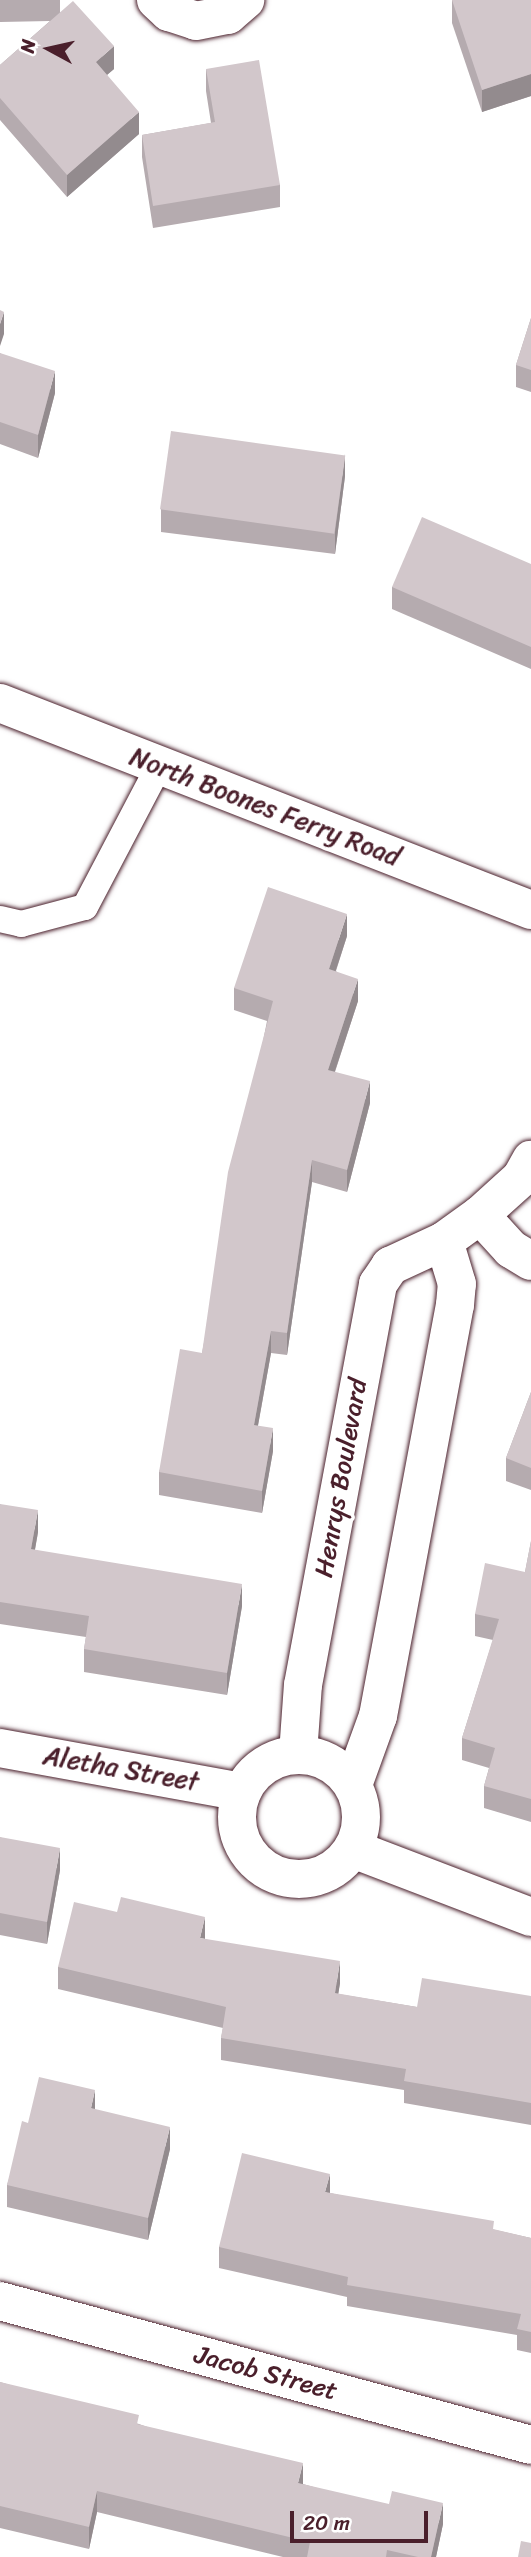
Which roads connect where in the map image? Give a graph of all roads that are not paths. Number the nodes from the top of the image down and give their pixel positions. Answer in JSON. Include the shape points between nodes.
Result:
{"nodes":[{"id":1,"x":156,"y":0,"type":"edge"},
{"id":2,"x":245,"y":0,"type":"edge"},
{"id":3,"x":0,"y":703,"type":"edge"},
{"id":4,"x":159,"y":766,"type":"junction"},
{"id":5,"x":531,"y":910,"type":"edge"},
{"id":6,"x":0,"y":919,"type":"edge"},
{"id":7,"x":531,"y":1160,"type":"edge"},
{"id":8,"x":480,"y":1215,"type":"junction"},
{"id":9,"x":444,"y":1241,"type":"junction"},
{"id":10,"x":531,"y":1261,"type":"edge"},
{"id":11,"x":0,"y":1748,"type":"edge"},
{"id":12,"x":298,"y":1754,"type":"junction"},
{"id":13,"x":353,"y":1785,"type":"junction"},
{"id":14,"x":242,"y":1792,"type":"junction"},
{"id":15,"x":353,"y":1849,"type":"junction"},
{"id":16,"x":531,"y":1917,"type":"edge"},
{"id":17,"x":0,"y":2301,"type":"edge"},
{"id":18,"x":531,"y":2445,"type":"edge"}],
"edges":[{"from":1,"to":2,"type":"street","via":[[169,12],[197,21],[228,15]]},
{"from":3,"to":4,"type":"street","name":"North Boones Ferry Road"},
{"from":4,"to":5,"type":"street","name":"North Boones Ferry Road"},
{"from":4,"to":6,"type":"lane","via":[[85,907],[21,923]]},
{"from":7,"to":8,"type":"street","name":"Henrys Boulevard","via":[[521,1178]]},
{"from":8,"to":9,"type":"street","name":"Henrys Boulevard"},
{"from":8,"to":10,"type":"street","via":[[511,1250]]},
{"from":9,"to":12,"type":"street","name":"Henrys Boulevard","via":[[390,1266],[379,1284],[303,1685]]},
{"from":9,"to":13,"type":"street","via":[[457,1284],[455,1306],[378,1716]]},
{"from":11,"to":14,"type":"street","name":"Aletha Street"},
{"from":12,"to":13,"type":"street","via":[[323,1759]]},
{"from":12,"to":14,"type":"street","via":[[262,1766]]},
{"from":13,"to":15,"type":"street","via":[[360,1806],[360,1828]]},
{"from":14,"to":15,"type":"street","via":[[236,1824],[243,1844],[264,1869],[299,1880],[321,1876]]},
{"from":15,"to":16,"type":"street"},
{"from":17,"to":18,"type":"street","name":"Jacob Street"}]}
